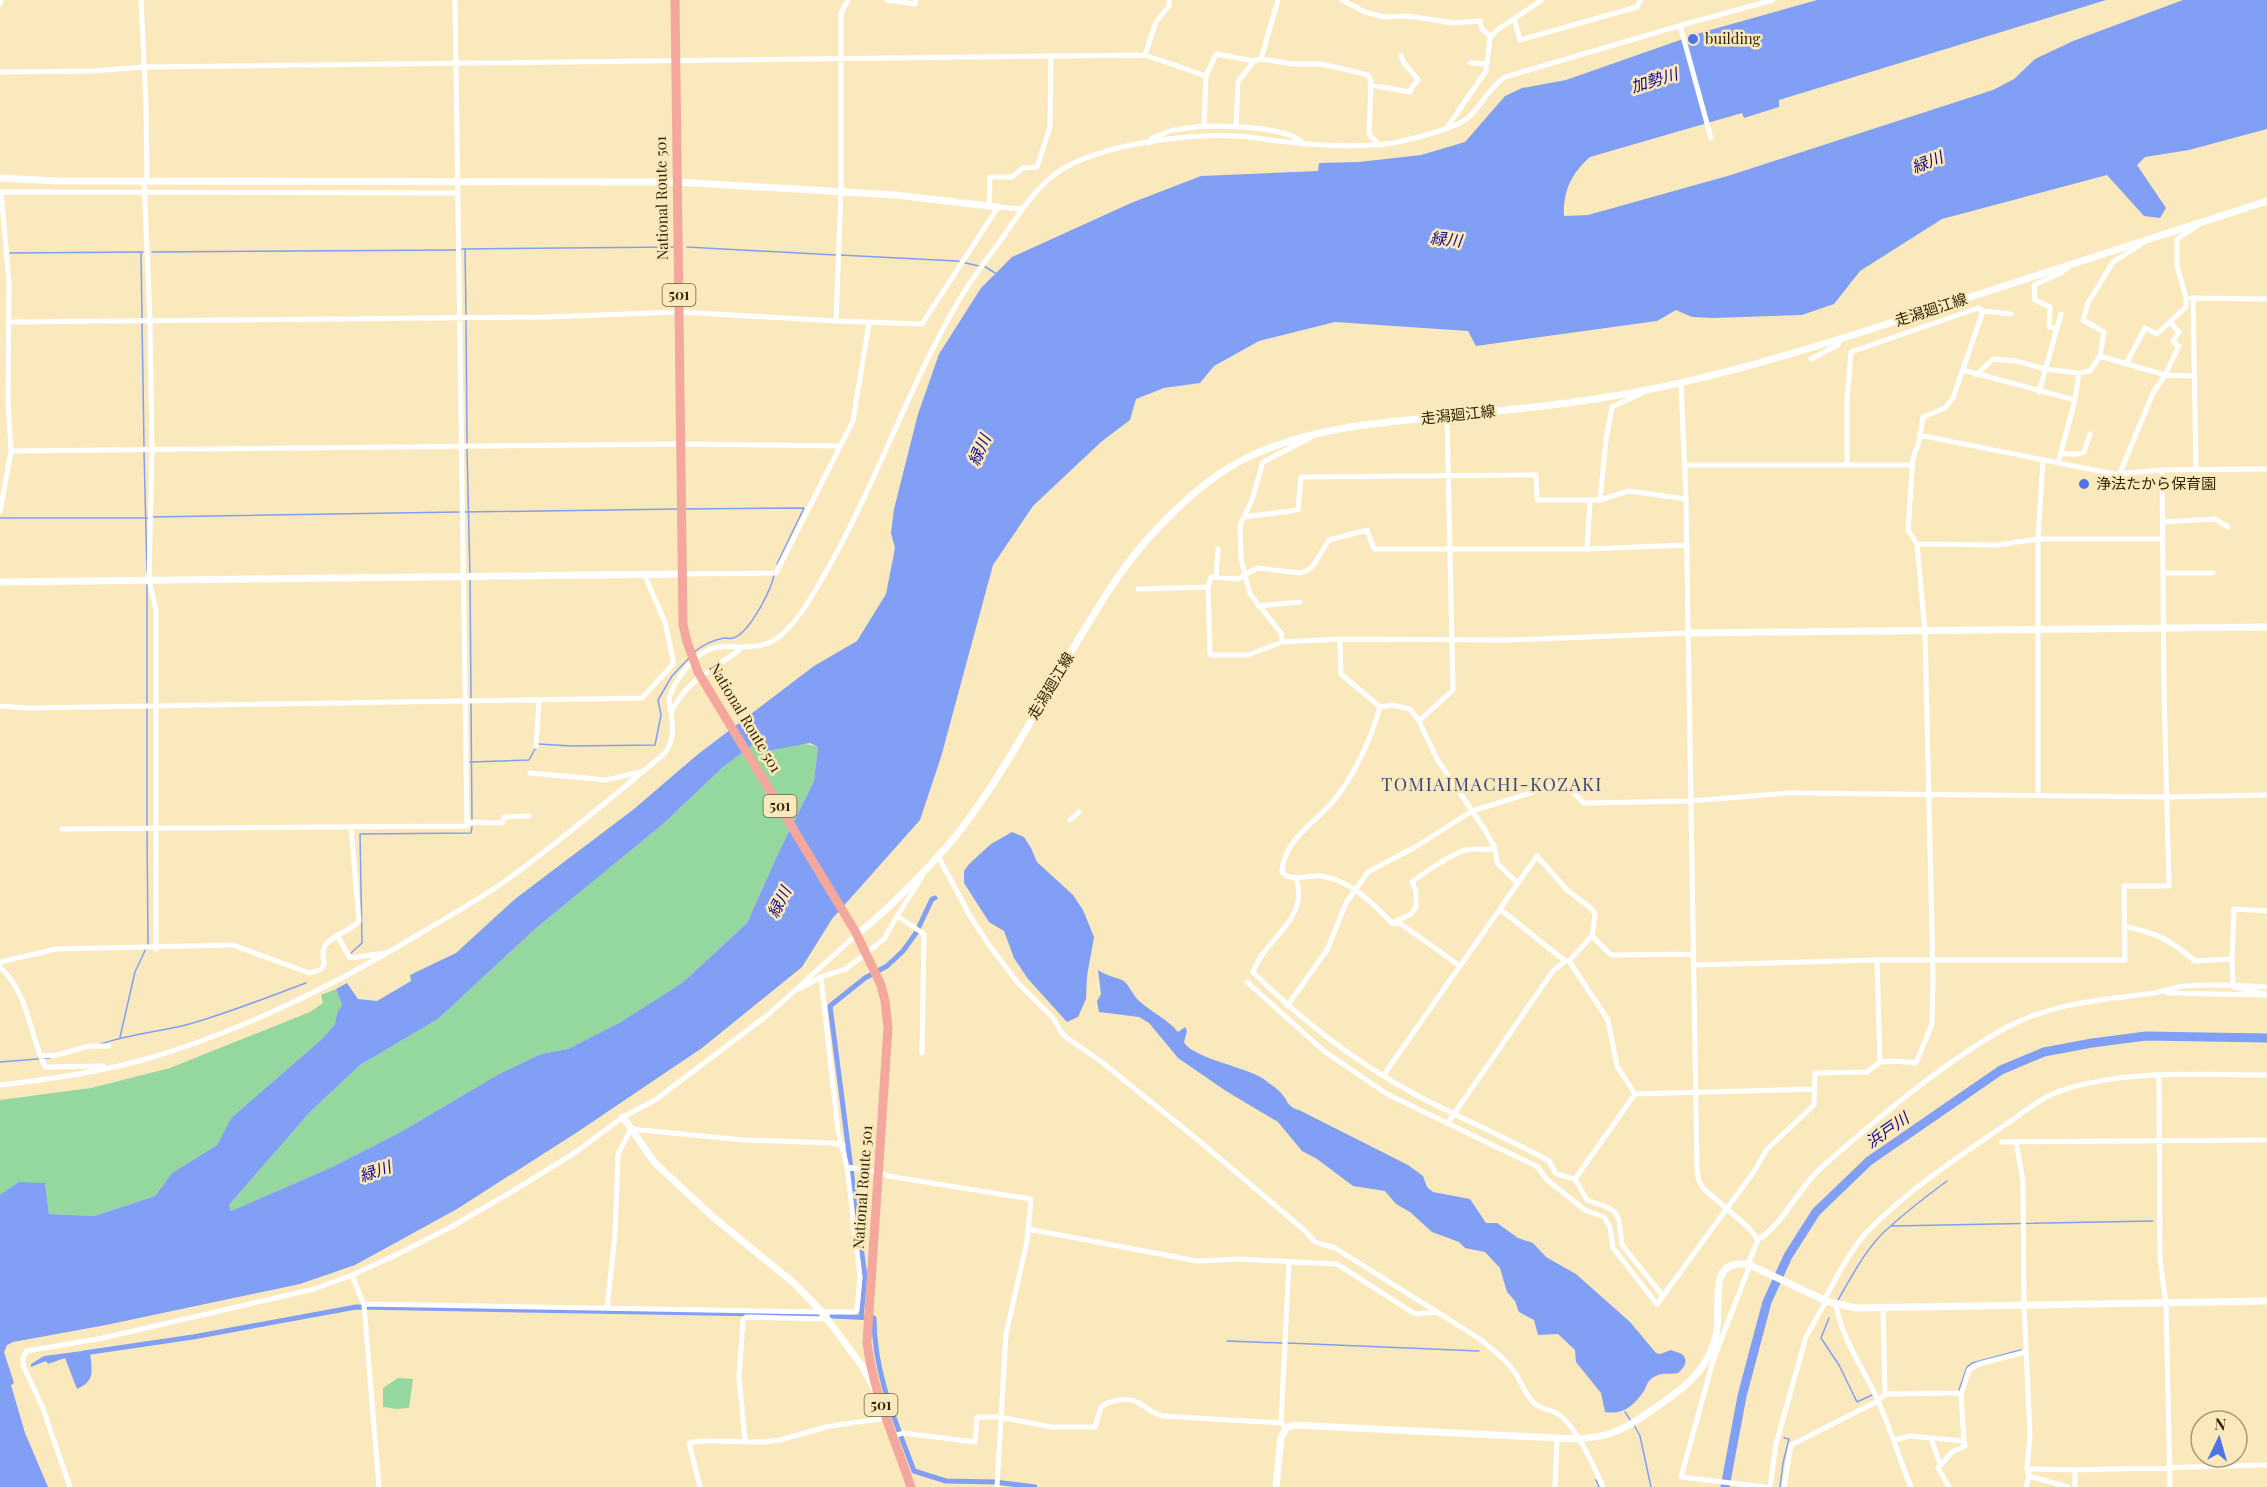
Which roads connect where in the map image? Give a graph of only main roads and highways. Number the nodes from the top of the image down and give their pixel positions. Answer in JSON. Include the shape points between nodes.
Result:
{"nodes":[{"id":1,"x":675,"y":0,"type":"edge"},
{"id":2,"x":911,"y":1487,"type":"edge"}],
"edges":[{"from":1,"to":2,"type":"highway","name":"National Route 501","number":"501","via":[[685,634],[701,676],[856,933],[883,993],[888,1028],[867,1342],[879,1398],[898,1435]]}]}
